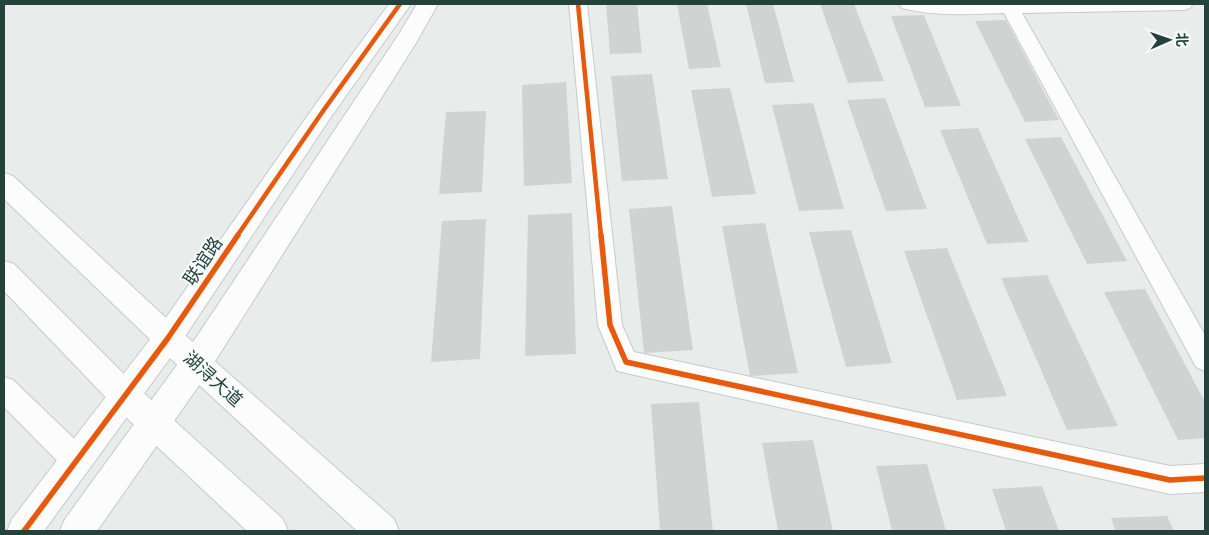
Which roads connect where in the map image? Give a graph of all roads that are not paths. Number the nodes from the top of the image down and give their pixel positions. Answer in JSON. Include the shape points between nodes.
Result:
{"nodes":[{"id":1,"x":400,"y":4,"type":"edge"},
{"id":2,"x":427,"y":4,"type":"edge"},
{"id":3,"x":578,"y":4,"type":"edge"},
{"id":4,"x":908,"y":4,"type":"edge"},
{"id":5,"x":1184,"y":4,"type":"edge"},
{"id":6,"x":1009,"y":5,"type":"edge"},
{"id":7,"x":4,"y":183,"type":"edge"},
{"id":8,"x":4,"y":272,"type":"edge"},
{"id":9,"x":168,"y":338,"type":"junction"},
{"id":10,"x":1205,"y":359,"type":"edge"},
{"id":11,"x":196,"y":364,"type":"junction"},
{"id":12,"x":4,"y":389,"type":"edge"},
{"id":13,"x":125,"y":396,"type":"junction"},
{"id":14,"x":155,"y":424,"type":"junction"},
{"id":15,"x":77,"y":461,"type":"junction"},
{"id":16,"x":1205,"y":478,"type":"edge"},
{"id":17,"x":24,"y":531,"type":"edge"},
{"id":18,"x":77,"y":531,"type":"edge"},
{"id":19,"x":271,"y":531,"type":"edge"},
{"id":20,"x":382,"y":531,"type":"edge"}],
"edges":[{"from":1,"to":9,"type":"street","name":"联谊路","via":[[322,111]]},
{"from":2,"to":11,"type":"street"},
{"from":3,"to":16,"type":"street","via":[[610,325],[626,362],[1170,480]]},
{"from":4,"to":6,"type":"street","via":[[936,8]]},
{"from":5,"to":6,"type":"street"},
{"from":6,"to":10,"type":"street"},
{"from":7,"to":9,"type":"street","name":"湖浔大道"},
{"from":8,"to":13,"type":"street"},
{"from":9,"to":11,"type":"street","name":"湖浔大道"},
{"from":9,"to":13,"type":"street","name":"联谊路"},
{"from":11,"to":14,"type":"street"},
{"from":11,"to":20,"type":"street","name":"湖浔大道"},
{"from":12,"to":15,"type":"street"},
{"from":13,"to":14,"type":"street"},
{"from":13,"to":15,"type":"street","name":"联谊路"},
{"from":14,"to":18,"type":"street"},
{"from":14,"to":19,"type":"street"},
{"from":15,"to":17,"type":"street","name":"联谊路"}]}
